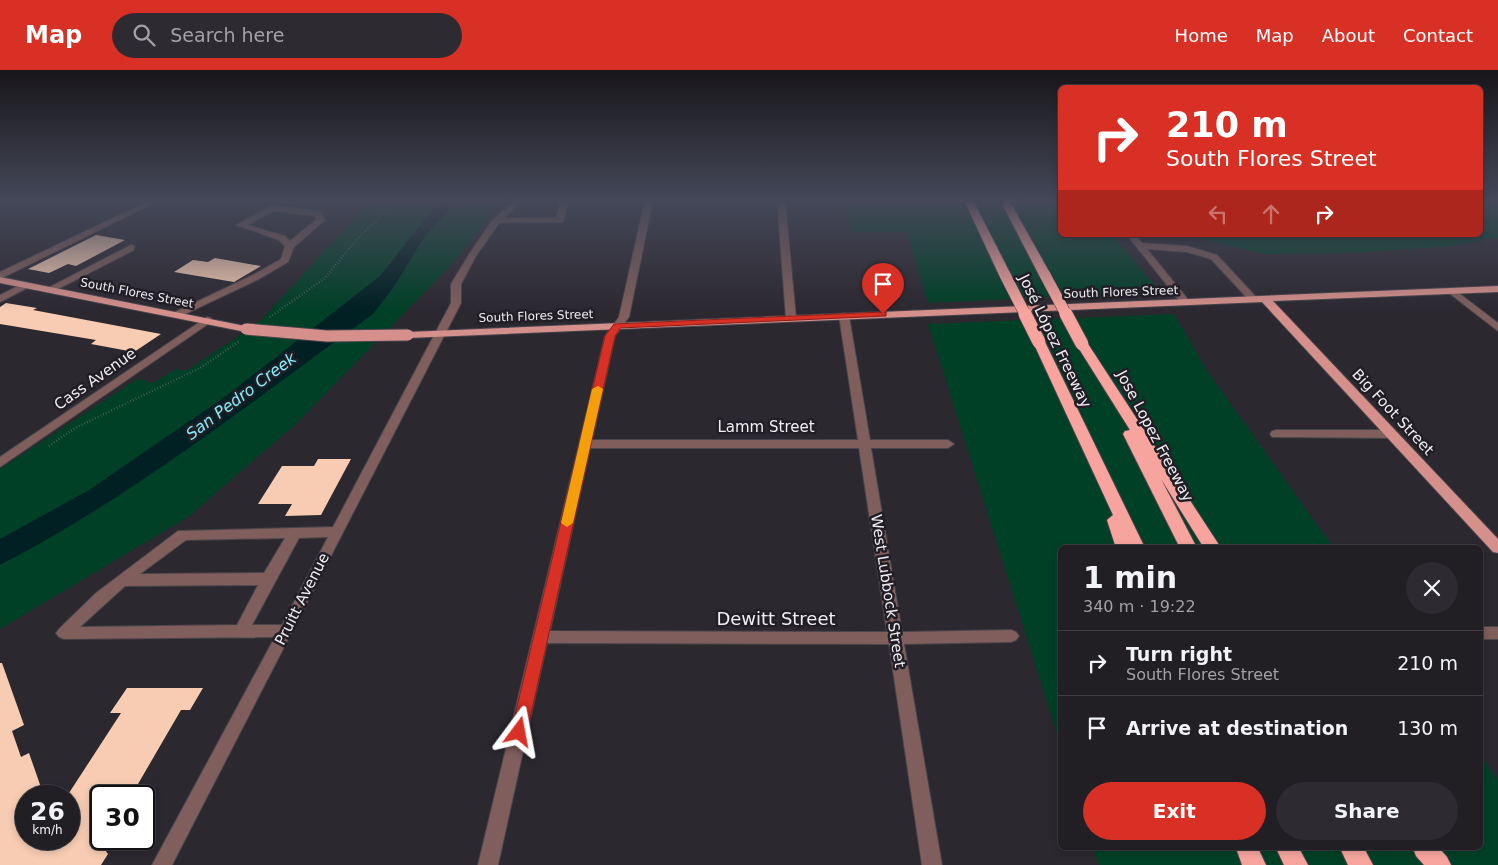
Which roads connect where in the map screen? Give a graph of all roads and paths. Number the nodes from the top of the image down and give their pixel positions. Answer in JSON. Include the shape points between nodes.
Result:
{"nodes":[{"id":1,"x":82,"y":237,"type":"edge"},
{"id":2,"x":279,"y":237,"type":"edge"},
{"id":3,"x":301,"y":237,"type":"edge"},
{"id":4,"x":359,"y":237,"type":"edge"},
{"id":5,"x":486,"y":237,"type":"edge"},
{"id":6,"x":641,"y":237,"type":"edge"},
{"id":7,"x":784,"y":237,"type":"edge"},
{"id":8,"x":986,"y":237,"type":"edge"},
{"id":9,"x":1024,"y":237,"type":"edge"},
{"id":10,"x":1133,"y":237,"type":"edge"},
{"id":11,"x":290,"y":246,"type":"junction"},
{"id":12,"x":1140,"y":246,"type":"junction"},
{"id":13,"x":131,"y":248,"type":"dead end"},
{"id":14,"x":0,"y":278,"type":"edge"},
{"id":15,"x":26,"y":284,"type":"junction"},
{"id":16,"x":51,"y":289,"type":"junction"},
{"id":17,"x":1498,"y":290,"type":"edge"},
{"id":18,"x":1452,"y":291,"type":"junction"},
{"id":19,"x":0,"y":299,"type":"edge"},
{"id":20,"x":1259,"y":299,"type":"junction"},
{"id":21,"x":1185,"y":302,"type":"junction"},
{"id":22,"x":178,"y":314,"type":"junction"},
{"id":23,"x":844,"y":316,"type":"junction"},
{"id":24,"x":791,"y":318,"type":"junction"},
{"id":25,"x":207,"y":320,"type":"junction"},
{"id":26,"x":263,"y":323,"type":"dead end"},
{"id":27,"x":618,"y":326,"type":"junction"},
{"id":28,"x":1498,"y":328,"type":"edge"},
{"id":29,"x":440,"y":332,"type":"junction"},
{"id":30,"x":244,"y":334,"type":"junction"},
{"id":31,"x":1082,"y":344,"type":"junction"},
{"id":32,"x":1276,"y":434,"type":"dead end"},
{"id":33,"x":1393,"y":434,"type":"junction"},
{"id":34,"x":865,"y":443,"type":"junction"},
{"id":35,"x":585,"y":444,"type":"junction"},
{"id":36,"x":948,"y":444,"type":"dead end"},
{"id":37,"x":43,"y":450,"type":"dead end"},
{"id":38,"x":0,"y":463,"type":"edge"},
{"id":39,"x":1099,"y":471,"type":"junction"},
{"id":40,"x":337,"y":532,"type":"junction"},
{"id":41,"x":295,"y":533,"type":"junction"},
{"id":42,"x":1123,"y":545,"type":"edge"},
{"id":43,"x":1136,"y":545,"type":"edge"},
{"id":44,"x":1188,"y":545,"type":"edge"},
{"id":45,"x":1211,"y":545,"type":"edge"},
{"id":46,"x":1498,"y":548,"type":"edge"},
{"id":47,"x":268,"y":579,"type":"junction"},
{"id":48,"x":122,"y":580,"type":"junction"},
{"id":49,"x":286,"y":631,"type":"junction"},
{"id":50,"x":241,"y":632,"type":"junction"},
{"id":51,"x":1483,"y":633,"type":"edge"},
{"id":52,"x":1498,"y":633,"type":"edge"},
{"id":53,"x":1011,"y":636,"type":"dead end"},
{"id":54,"x":541,"y":637,"type":"junction"},
{"id":55,"x":895,"y":638,"type":"junction"},
{"id":56,"x":1248,"y":850,"type":"edge"},
{"id":57,"x":1288,"y":850,"type":"edge"},
{"id":58,"x":1352,"y":850,"type":"edge"},
{"id":59,"x":1426,"y":850,"type":"edge"},
{"id":60,"x":162,"y":865,"type":"edge"},
{"id":61,"x":488,"y":865,"type":"edge"},
{"id":62,"x":932,"y":865,"type":"edge"},
{"id":63,"x":1254,"y":865,"type":"edge"},
{"id":64,"x":1296,"y":865,"type":"edge"},
{"id":65,"x":1361,"y":865,"type":"edge"},
{"id":66,"x":1439,"y":865,"type":"edge"}],
"edges":[{"from":1,"to":14,"type":"street"},
{"from":2,"to":11,"type":"street"},
{"from":3,"to":11,"type":"street"},
{"from":4,"to":26,"type":"path","via":[[325,278]]},
{"from":5,"to":29,"type":"street","name":"Pruitt Avenue","via":[[456,284],[456,304]]},
{"from":6,"to":27,"type":"street","via":[[624,317]]},
{"from":7,"to":24,"type":"street"},
{"from":8,"to":39,"type":"highway","name":"José López Freeway","bridge":true},
{"from":9,"to":31,"type":"highway","name":"José López Freeway","bridge":true},
{"from":10,"to":12,"type":"street"},
{"from":11,"to":22,"type":"street","via":[[285,260]]},
{"from":12,"to":20,"type":"street","via":[[1192,250],[1209,255]]},
{"from":12,"to":21,"type":"street"},
{"from":13,"to":16,"type":"street"},
{"from":14,"to":15,"type":"main road","name":"South Flores Street"},
{"from":15,"to":16,"type":"main road","name":"South Flores Street"},
{"from":15,"to":19,"type":"street"},
{"from":16,"to":22,"type":"main road","name":"South Flores Street"},
{"from":17,"to":18,"type":"main road","name":"South Flores Street"},
{"from":18,"to":20,"type":"main road","name":"South Flores Street"},
{"from":18,"to":28,"type":"street"},
{"from":20,"to":21,"type":"main road","name":"South Flores Street"},
{"from":20,"to":33,"type":"main road","name":"Big Foot Street"},
{"from":21,"to":23,"type":"main road","name":"South Flores Street"},
{"from":22,"to":25,"type":"main road","name":"South Flores Street"},
{"from":23,"to":24,"type":"main road","name":"South Flores Street"},
{"from":23,"to":34,"type":"street","name":"West Lubbock Street"},
{"from":24,"to":27,"type":"main road","name":"South Flores Street"},
{"from":25,"to":30,"type":"main road","name":"South Flores Street"},
{"from":25,"to":38,"type":"street","name":"Cass Avenue"},
{"from":27,"to":29,"type":"main road","name":"South Flores Street"},
{"from":27,"to":35,"type":"street","via":[[610,336]]},
{"from":29,"to":30,"type":"main road","name":"South Flores Street","bridge":true,"via":[[325,338]]},
{"from":29,"to":40,"type":"street","name":"Pruitt Avenue"},
{"from":30,"to":37,"type":"path","via":[[200,368],[75,428]]},
{"from":31,"to":44,"type":"highway","name":"Jose Lopez Freeway"},
{"from":31,"to":45,"type":"highway"},
{"from":32,"to":33,"type":"street"},
{"from":33,"to":46,"type":"main road","name":"Big Foot Street"},
{"from":34,"to":35,"type":"street","name":"Lamm Street"},
{"from":34,"to":36,"type":"street","name":"Lamm Street"},
{"from":34,"to":55,"type":"street","name":"West Lubbock Street"},
{"from":35,"to":54,"type":"street"},
{"from":39,"to":42,"type":"highway"},
{"from":39,"to":43,"type":"highway"},
{"from":40,"to":41,"type":"street"},
{"from":40,"to":49,"type":"street","name":"Pruitt Avenue"},
{"from":41,"to":47,"type":"street"},
{"from":41,"to":48,"type":"street","via":[[183,535]]},
{"from":47,"to":48,"type":"street"},
{"from":47,"to":50,"type":"street"},
{"from":48,"to":50,"type":"street","via":[[64,633]]},
{"from":49,"to":50,"type":"street"},
{"from":49,"to":60,"type":"street","name":"Pruitt Avenue"},
{"from":51,"to":52,"type":"street"},
{"from":53,"to":55,"type":"street","name":"Dewitt Street"},
{"from":54,"to":55,"type":"street","name":"Dewitt Street"},
{"from":54,"to":61,"type":"street"},
{"from":55,"to":62,"type":"street","name":"West Lubbock Street"},
{"from":56,"to":63,"type":"highway"},
{"from":57,"to":64,"type":"highway"},
{"from":58,"to":65,"type":"highway"},
{"from":59,"to":66,"type":"highway"}]}
